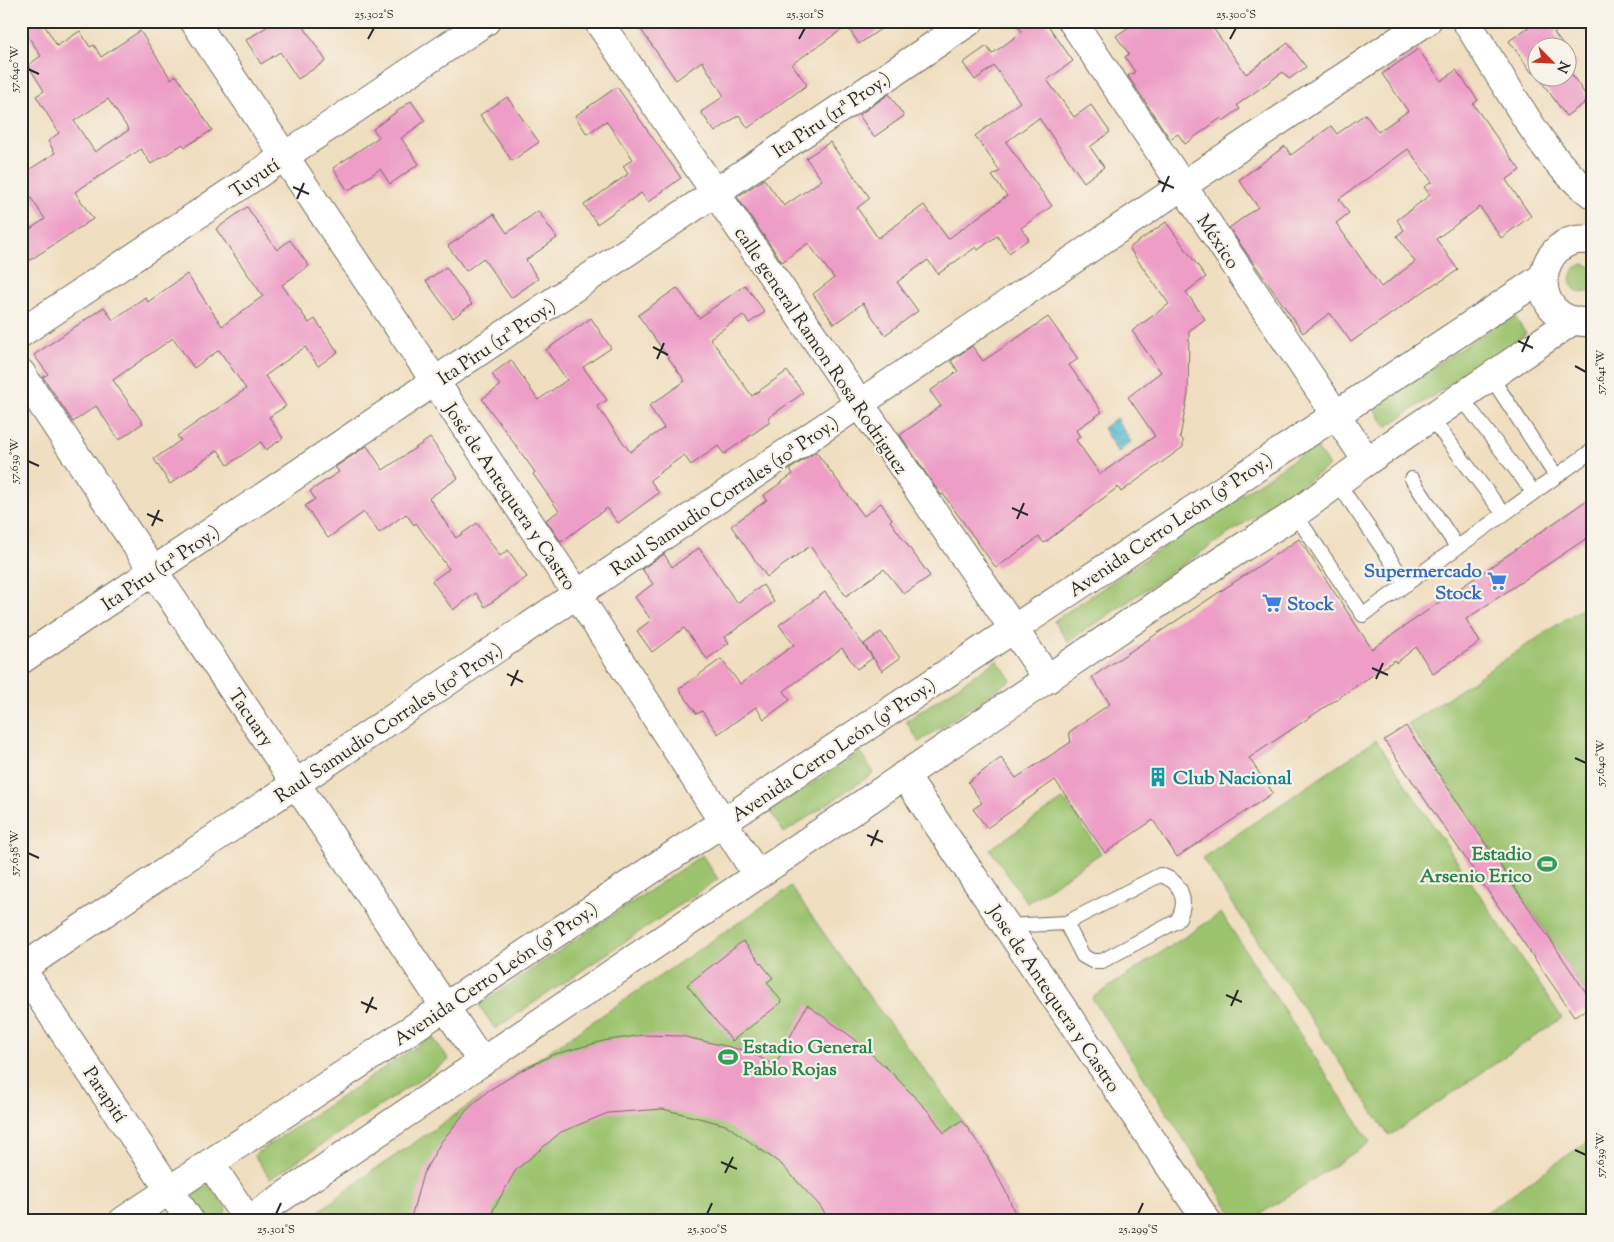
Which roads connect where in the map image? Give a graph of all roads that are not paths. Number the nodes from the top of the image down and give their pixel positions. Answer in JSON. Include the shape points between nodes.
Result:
{"nodes":[{"id":1,"x":194,"y":21,"type":"edge"},
{"id":2,"x":486,"y":21,"type":"edge"},
{"id":3,"x":598,"y":21,"type":"edge"},
{"id":4,"x":970,"y":21,"type":"edge"},
{"id":5,"x":1072,"y":21,"type":"edge"},
{"id":6,"x":1428,"y":21,"type":"edge"},
{"id":7,"x":1466,"y":21,"type":"edge"},
{"id":8,"x":284,"y":157,"type":"junction"},
{"id":9,"x":1182,"y":186,"type":"junction"},
{"id":10,"x":715,"y":193,"type":"junction"},
{"id":11,"x":1593,"y":195,"type":"edge"},
{"id":12,"x":1591,"y":237,"type":"edge"},
{"id":13,"x":1543,"y":277,"type":"junction"},
{"id":14,"x":1581,"y":322,"type":"edge"},
{"id":15,"x":21,"y":333,"type":"edge"},
{"id":16,"x":1593,"y":345,"type":"edge"},
{"id":17,"x":21,"y":372,"type":"edge"},
{"id":18,"x":1491,"y":377,"type":"junction"},
{"id":19,"x":435,"y":382,"type":"junction"},
{"id":20,"x":1461,"y":397,"type":"junction"},
{"id":21,"x":859,"y":405,"type":"junction"},
{"id":22,"x":1336,"y":414,"type":"junction"},
{"id":23,"x":1432,"y":418,"type":"junction"},
{"id":24,"x":1593,"y":450,"type":"edge"},
{"id":25,"x":1367,"y":461,"type":"junction"},
{"id":26,"x":1556,"y":476,"type":"junction"},
{"id":27,"x":1412,"y":479,"type":"dead end"},
{"id":28,"x":1337,"y":482,"type":"junction"},
{"id":29,"x":1533,"y":492,"type":"junction"},
{"id":30,"x":1295,"y":514,"type":"junction"},
{"id":31,"x":1503,"y":514,"type":"junction"},
{"id":32,"x":1457,"y":547,"type":"junction"},
{"id":33,"x":154,"y":571,"type":"junction"},
{"id":34,"x":1407,"y":584,"type":"junction"},
{"id":35,"x":577,"y":594,"type":"junction"},
{"id":36,"x":1013,"y":628,"type":"junction"},
{"id":37,"x":21,"y":660,"type":"edge"},
{"id":38,"x":1048,"y":679,"type":"junction"},
{"id":39,"x":904,"y":775,"type":"junction"},
{"id":40,"x":296,"y":784,"type":"junction"},
{"id":41,"x":723,"y":822,"type":"junction"},
{"id":42,"x":757,"y":875,"type":"junction"},
{"id":43,"x":1066,"y":923,"type":"junction"},
{"id":44,"x":1006,"y":926,"type":"junction"},
{"id":45,"x":22,"y":969,"type":"edge"},
{"id":46,"x":444,"y":1006,"type":"junction"},
{"id":47,"x":482,"y":1062,"type":"junction"},
{"id":48,"x":210,"y":1162,"type":"junction"},
{"id":49,"x":170,"y":1190,"type":"junction"},
{"id":50,"x":122,"y":1221,"type":"edge"},
{"id":51,"x":190,"y":1221,"type":"edge"},
{"id":52,"x":248,"y":1221,"type":"edge"},
{"id":53,"x":1207,"y":1221,"type":"edge"}],
"edges":[{"from":1,"to":8,"type":"street","name":"José de Antequera y Castro"},
{"from":2,"to":8,"type":"street","name":"Tuyutí"},
{"from":3,"to":10,"type":"street","name":"calle general Ramon Rosa Rodriguez"},
{"from":4,"to":10,"type":"street","name":"Ita Piru (11ª Proy.)"},
{"from":5,"to":9,"type":"street","name":"México"},
{"from":6,"to":9,"type":"street","name":"Raul Samudio Corrales (10ª Proy.)"},
{"from":7,"to":11,"type":"street","via":[[1534,130],[1565,171]]},
{"from":8,"to":15,"type":"street","name":"Tuyutí"},
{"from":8,"to":19,"type":"street","name":"José de Antequera y Castro"},
{"from":9,"to":21,"type":"street","name":"Raul Samudio Corrales (10ª Proy.)"},
{"from":9,"to":22,"type":"street","name":"México"},
{"from":10,"to":19,"type":"street","name":"Ita Piru (11ª Proy.)"},
{"from":10,"to":21,"type":"street","name":"calle general Ramon Rosa Rodriguez"},
{"from":12,"to":13,"type":"street","via":[[1560,248],[1547,264]]},
{"from":13,"to":14,"type":"street","via":[[1545,296],[1550,305],[1564,318]]},
{"from":13,"to":22,"type":"street","name":"Avenida Cerro León (9ª Proy.)"},
{"from":14,"to":16,"type":"street"},
{"from":14,"to":18,"type":"street"},
{"from":17,"to":33,"type":"street","name":"Tacuary"},
{"from":18,"to":20,"type":"street"},
{"from":18,"to":26,"type":"lane"},
{"from":19,"to":33,"type":"street","name":"Ita Piru (11ª Proy.)"},
{"from":19,"to":35,"type":"street","name":"José de Antequera y Castro"},
{"from":20,"to":23,"type":"street"},
{"from":20,"to":29,"type":"lane"},
{"from":21,"to":35,"type":"street","name":"Raul Samudio Corrales (10ª Proy.)"},
{"from":21,"to":36,"type":"street","name":"calle general Ramon Rosa Rodriguez"},
{"from":22,"to":25,"type":"street","name":"México"},
{"from":22,"to":36,"type":"street","name":"Avenida Cerro León (9ª Proy.)"},
{"from":23,"to":25,"type":"street"},
{"from":23,"to":31,"type":"lane"},
{"from":24,"to":26,"type":"lane"},
{"from":25,"to":28,"type":"street"},
{"from":26,"to":29,"type":"lane"},
{"from":27,"to":32,"type":"lane"},
{"from":28,"to":30,"type":"street"},
{"from":28,"to":34,"type":"lane"},
{"from":29,"to":31,"type":"lane"},
{"from":30,"to":34,"type":"lane","via":[[1363,615]]},
{"from":30,"to":38,"type":"street"},
{"from":31,"to":32,"type":"lane"},
{"from":32,"to":34,"type":"lane"},
{"from":33,"to":37,"type":"street","name":"Ita Piru (11ª Proy.)"},
{"from":33,"to":40,"type":"street","name":"Tacuary"},
{"from":35,"to":40,"type":"street","name":"Raul Samudio Corrales (10ª Proy.)"},
{"from":35,"to":41,"type":"street","name":"José de Antequera y Castro"},
{"from":36,"to":38,"type":"street","name":"calle general Ramon Rosa Rodriguez"},
{"from":36,"to":41,"type":"street","name":"Avenida Cerro León (9ª Proy.)"},
{"from":38,"to":39,"type":"street"},
{"from":39,"to":42,"type":"street"},
{"from":39,"to":44,"type":"street","name":"Jose de Antequera y Castro"},
{"from":40,"to":45,"type":"street","name":"Raul Samudio Corrales (10ª Proy.)"},
{"from":40,"to":46,"type":"street","name":"Tacuary"},
{"from":41,"to":42,"type":"street","name":"José de Antequera y Castro"},
{"from":41,"to":46,"type":"street","name":"Avenida Cerro León (9ª Proy.)"},
{"from":42,"to":47,"type":"street"},
{"from":43,"to":43,"type":"lane","via":[[1083,956],[1092,961],[1102,961],[1177,921],[1184,902],[1176,884],[1160,875]]},
{"from":43,"to":44,"type":"lane"},
{"from":44,"to":53,"type":"street","name":"Jose de Antequera y Castro"},
{"from":45,"to":49,"type":"street","name":"Parapití"},
{"from":46,"to":47,"type":"street","name":"Tacuary"},
{"from":46,"to":48,"type":"street","name":"Avenida Cerro León (9ª Proy.)"},
{"from":47,"to":52,"type":"street"},
{"from":48,"to":49,"type":"street","name":"Avenida Cerro León (9ª Proy.)"},
{"from":48,"to":52,"type":"street"},
{"from":49,"to":50,"type":"street","name":"Avenida Cerro León (9ª Proy.)"},
{"from":49,"to":51,"type":"street","name":"Parapití"}]}
